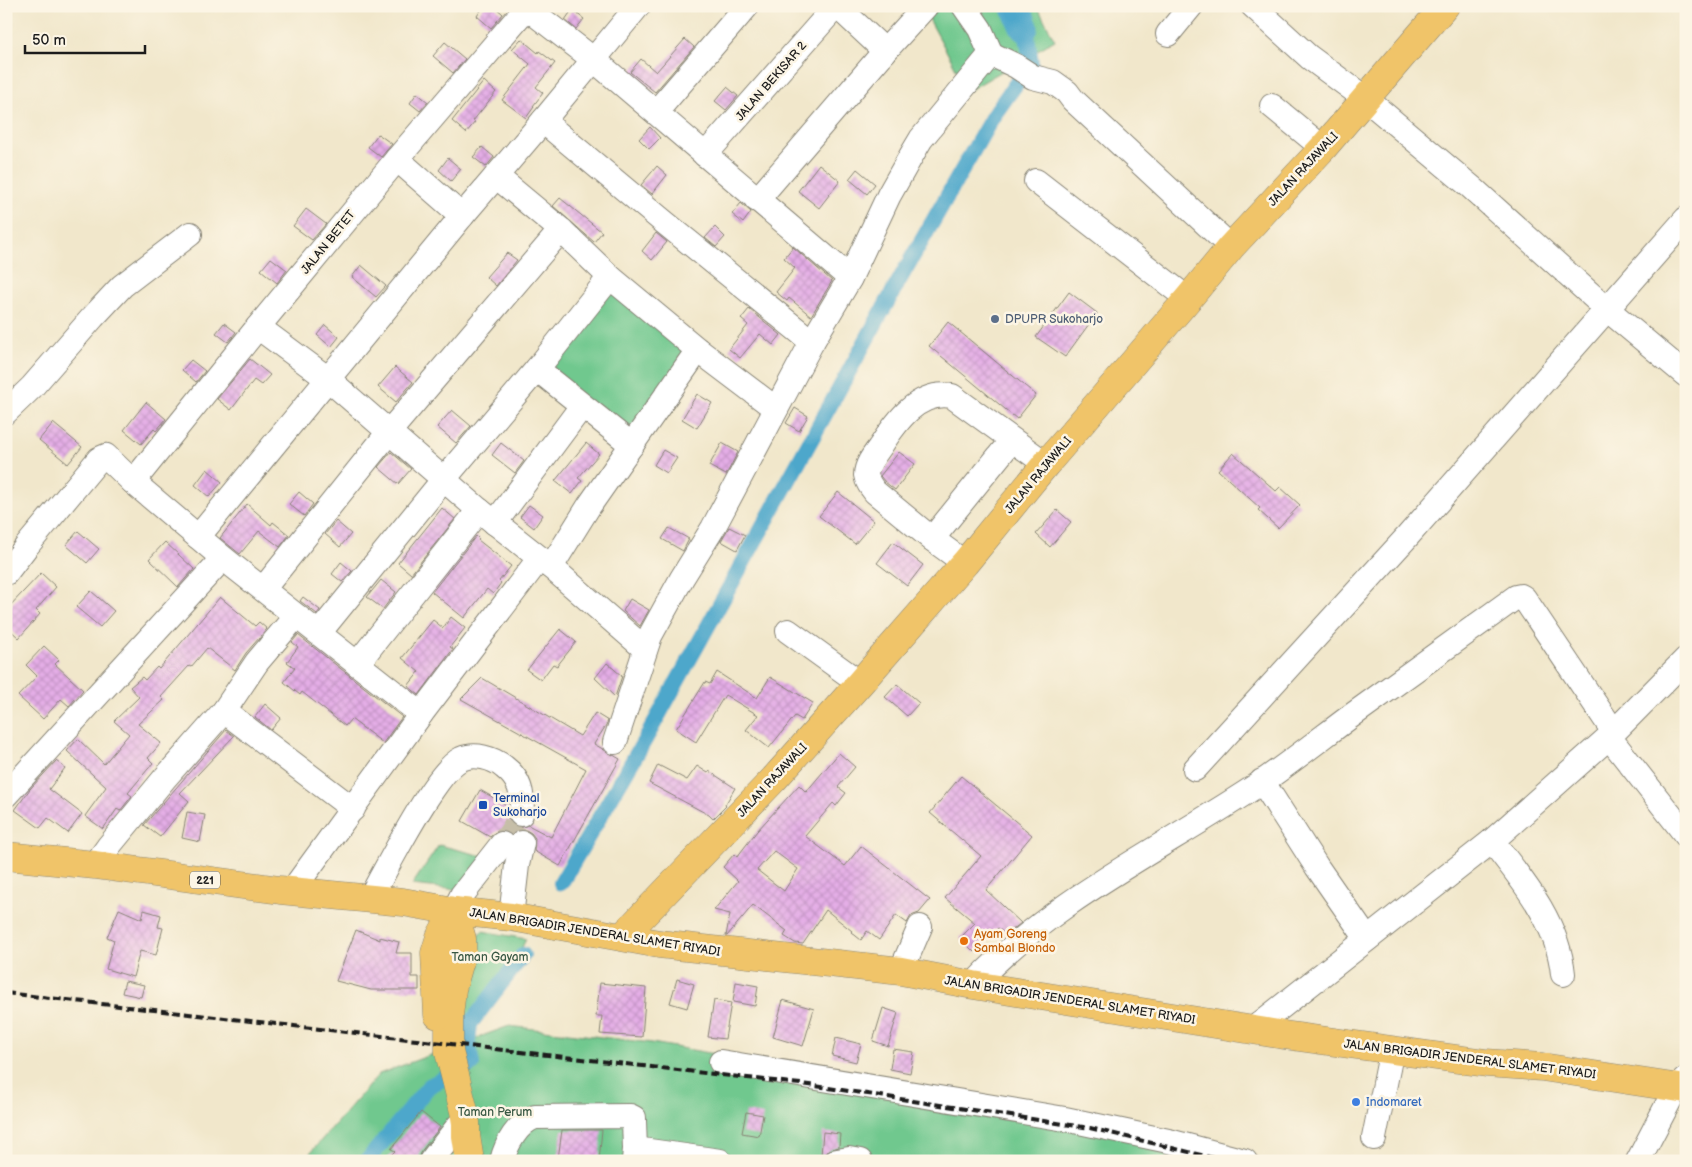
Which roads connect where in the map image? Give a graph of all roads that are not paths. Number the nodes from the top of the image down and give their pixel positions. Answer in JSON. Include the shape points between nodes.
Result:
{"nodes":[{"id":1,"x":638,"y":6,"type":"edge"},
{"id":2,"x":747,"y":6,"type":"edge"},
{"id":3,"x":836,"y":6,"type":"edge"},
{"id":4,"x":926,"y":6,"type":"edge"},
{"id":5,"x":964,"y":6,"type":"edge"},
{"id":6,"x":1192,"y":6,"type":"edge"},
{"id":7,"x":1252,"y":6,"type":"edge"},
{"id":8,"x":1445,"y":6,"type":"edge"},
{"id":9,"x":528,"y":7,"type":"edge"},
{"id":10,"x":1168,"y":34,"type":"dead end"},
{"id":11,"x":886,"y":50,"type":"junction"},
{"id":12,"x":991,"y":54,"type":"junction"},
{"id":13,"x":593,"y":59,"type":"junction"},
{"id":14,"x":1366,"y":99,"type":"junction"},
{"id":15,"x":1272,"y":106,"type":"dead end"},
{"id":16,"x":656,"y":112,"type":"junction"},
{"id":17,"x":544,"y":121,"type":"junction"},
{"id":18,"x":1323,"y":148,"type":"junction"},
{"id":19,"x":705,"y":155,"type":"junction"},
{"id":20,"x":396,"y":159,"type":"junction"},
{"id":21,"x":496,"y":176,"type":"junction"},
{"id":22,"x":1036,"y":181,"type":"dead end"},
{"id":23,"x":757,"y":200,"type":"junction"},
{"id":24,"x":462,"y":216,"type":"junction"},
{"id":25,"x":1686,"y":219,"type":"edge"},
{"id":26,"x":561,"y":230,"type":"junction"},
{"id":27,"x":190,"y":234,"type":"dead end"},
{"id":28,"x":1231,"y":247,"type":"junction"},
{"id":29,"x":610,"y":277,"type":"junction"},
{"id":30,"x":850,"y":278,"type":"junction"},
{"id":31,"x":1188,"y":299,"type":"junction"},
{"id":32,"x":1608,"y":310,"type":"junction"},
{"id":33,"x":258,"y":327,"type":"junction"},
{"id":34,"x":812,"y":342,"type":"junction"},
{"id":35,"x":698,"y":350,"type":"junction"},
{"id":36,"x":537,"y":370,"type":"junction"},
{"id":37,"x":1686,"y":375,"type":"edge"},
{"id":38,"x":328,"y":379,"type":"junction"},
{"id":39,"x":582,"y":406,"type":"junction"},
{"id":40,"x":776,"y":409,"type":"junction"},
{"id":41,"x":6,"y":412,"type":"edge"},
{"id":42,"x":389,"y":432,"type":"junction"},
{"id":43,"x":1012,"y":440,"type":"junction"},
{"id":44,"x":632,"y":445,"type":"junction"},
{"id":45,"x":1046,"y":464,"type":"junction"},
{"id":46,"x":444,"y":479,"type":"junction"},
{"id":47,"x":133,"y":482,"type":"junction"},
{"id":48,"x":487,"y":516,"type":"junction"},
{"id":49,"x":198,"y":537,"type":"junction"},
{"id":50,"x":932,"y":539,"type":"junction"},
{"id":51,"x":223,"y":558,"type":"junction"},
{"id":52,"x":545,"y":563,"type":"junction"},
{"id":53,"x":965,"y":563,"type":"junction"},
{"id":54,"x":6,"y":573,"type":"edge"},
{"id":55,"x":264,"y":588,"type":"junction"},
{"id":56,"x":296,"y":616,"type":"junction"},
{"id":57,"x":788,"y":631,"type":"dead end"},
{"id":58,"x":319,"y":633,"type":"junction"},
{"id":59,"x":645,"y":649,"type":"junction"},
{"id":60,"x":1686,"y":660,"type":"edge"},
{"id":61,"x":357,"y":664,"type":"junction"},
{"id":62,"x":860,"y":683,"type":"junction"},
{"id":63,"x":224,"y":711,"type":"junction"},
{"id":64,"x":421,"y":714,"type":"junction"},
{"id":65,"x":1612,"y":735,"type":"junction"},
{"id":66,"x":615,"y":742,"type":"dead end"},
{"id":67,"x":1195,"y":768,"type":"dead end"},
{"id":68,"x":1262,"y":781,"type":"junction"},
{"id":69,"x":6,"y":795,"type":"edge"},
{"id":70,"x":353,"y":809,"type":"junction"},
{"id":71,"x":519,"y":824,"type":"junction"},
{"id":72,"x":1686,"y":835,"type":"edge"},
{"id":73,"x":1492,"y":842,"type":"junction"},
{"id":74,"x":6,"y":856,"type":"edge"},
{"id":75,"x":95,"y":865,"type":"junction"},
{"id":76,"x":292,"y":890,"type":"junction"},
{"id":77,"x":370,"y":898,"type":"junction"},
{"id":78,"x":403,"y":902,"type":"junction"},
{"id":79,"x":454,"y":911,"type":"junction"},
{"id":80,"x":498,"y":915,"type":"junction"},
{"id":81,"x":920,"y":927,"type":"dead end"},
{"id":82,"x":623,"y":936,"type":"junction"},
{"id":83,"x":1367,"y":939,"type":"junction"},
{"id":84,"x":435,"y":953,"type":"junction"},
{"id":85,"x":462,"y":954,"type":"junction"},
{"id":86,"x":901,"y":971,"type":"junction"},
{"id":87,"x":1563,"y":974,"type":"dead end"},
{"id":88,"x":972,"y":985,"type":"junction"},
{"id":89,"x":1252,"y":1030,"type":"junction"},
{"id":90,"x":1392,"y":1049,"type":"junction"},
{"id":91,"x":445,"y":1053,"type":"junction"},
{"id":92,"x":721,"y":1062,"type":"dead end"},
{"id":93,"x":1683,"y":1086,"type":"edge"},
{"id":94,"x":463,"y":1128,"type":"edge"},
{"id":95,"x":1374,"y":1138,"type":"dead end"},
{"id":96,"x":635,"y":1155,"type":"edge"},
{"id":97,"x":436,"y":1157,"type":"edge"},
{"id":98,"x":713,"y":1160,"type":"edge"},
{"id":99,"x":502,"y":1161,"type":"edge"},
{"id":100,"x":1246,"y":1161,"type":"edge"},
{"id":101,"x":1638,"y":1161,"type":"edge"}],
"edges":[{"from":1,"to":13,"type":"street"},
{"from":2,"to":16,"type":"street"},
{"from":3,"to":11,"type":"street"},
{"from":3,"to":19,"type":"street","name":"JALAN BEKISAR 2"},
{"from":4,"to":11,"type":"street"},
{"from":5,"to":12,"type":"street","via":[[980,29]]},
{"from":6,"to":10,"type":"street"},
{"from":7,"to":14,"type":"street","via":[[1309,57]]},
{"from":8,"to":14,"type":"main road","name":"JALAN RAJAWALI"},
{"from":9,"to":13,"type":"street"},
{"from":9,"to":20,"type":"street","name":"JALAN BETET"},
{"from":11,"to":23,"type":"street"},
{"from":12,"to":28,"type":"street","via":[[1024,72],[1053,82],[1067,92]]},
{"from":12,"to":30,"type":"street","via":[[921,139]]},
{"from":13,"to":16,"type":"street"},
{"from":13,"to":17,"type":"street"},
{"from":14,"to":18,"type":"main road","name":"JALAN RAJAWALI"},
{"from":14,"to":32,"type":"street","via":[[1471,187]]},
{"from":15,"to":18,"type":"street"},
{"from":16,"to":19,"type":"street"},
{"from":17,"to":21,"type":"street"},
{"from":17,"to":34,"type":"street"},
{"from":18,"to":28,"type":"main road","name":"JALAN RAJAWALI"},
{"from":19,"to":23,"type":"street"},
{"from":20,"to":24,"type":"street"},
{"from":20,"to":33,"type":"street","name":"JALAN BETET"},
{"from":21,"to":24,"type":"street"},
{"from":21,"to":26,"type":"street"},
{"from":22,"to":31,"type":"street"},
{"from":23,"to":30,"type":"street"},
{"from":24,"to":38,"type":"street"},
{"from":25,"to":32,"type":"street"},
{"from":26,"to":29,"type":"street"},
{"from":26,"to":42,"type":"street"},
{"from":27,"to":41,"type":"street","via":[[122,286]]},
{"from":28,"to":31,"type":"main road","name":"JALAN RAJAWALI"},
{"from":29,"to":35,"type":"street"},
{"from":29,"to":36,"type":"street"},
{"from":30,"to":34,"type":"street"},
{"from":31,"to":45,"type":"main road","name":"JALAN RAJAWALI"},
{"from":32,"to":37,"type":"street"},
{"from":32,"to":67,"type":"street","via":[[1407,537]]},
{"from":33,"to":38,"type":"street"},
{"from":33,"to":47,"type":"street","name":"JALAN BETET"},
{"from":34,"to":40,"type":"street"},
{"from":35,"to":40,"type":"street"},
{"from":35,"to":44,"type":"street"},
{"from":36,"to":39,"type":"street"},
{"from":36,"to":46,"type":"street"},
{"from":38,"to":42,"type":"street"},
{"from":38,"to":49,"type":"street"},
{"from":39,"to":44,"type":"street"},
{"from":39,"to":48,"type":"street"},
{"from":40,"to":59,"type":"street"},
{"from":42,"to":46,"type":"street"},
{"from":42,"to":55,"type":"street"},
{"from":43,"to":45,"type":"street"},
{"from":43,"to":50,"type":"street"},
{"from":43,"to":50,"type":"street","via":[[952,396],[943,394],[917,404],[900,419],[869,464],[866,474],[875,492]]},
{"from":44,"to":52,"type":"street"},
{"from":45,"to":53,"type":"main road","name":"JALAN RAJAWALI"},
{"from":46,"to":48,"type":"street"},
{"from":46,"to":58,"type":"street"},
{"from":47,"to":49,"type":"street"},
{"from":47,"to":54,"type":"street","via":[[107,457],[101,457]]},
{"from":48,"to":52,"type":"street"},
{"from":48,"to":61,"type":"street"},
{"from":49,"to":51,"type":"street"},
{"from":50,"to":53,"type":"street"},
{"from":51,"to":55,"type":"street"},
{"from":51,"to":69,"type":"street"},
{"from":52,"to":59,"type":"street"},
{"from":52,"to":64,"type":"street"},
{"from":53,"to":62,"type":"main road","name":"JALAN RAJAWALI"},
{"from":55,"to":56,"type":"street"},
{"from":56,"to":58,"type":"street"},
{"from":56,"to":63,"type":"street"},
{"from":57,"to":62,"type":"street"},
{"from":58,"to":61,"type":"street"},
{"from":59,"to":66,"type":"street"},
{"from":60,"to":65,"type":"street"},
{"from":61,"to":64,"type":"street"},
{"from":62,"to":82,"type":"main road","name":"JALAN RAJAWALI","via":[[774,779]]},
{"from":63,"to":70,"type":"street"},
{"from":63,"to":75,"type":"street"},
{"from":64,"to":70,"type":"street"},
{"from":65,"to":68,"type":"street","via":[[1520,596]]},
{"from":65,"to":72,"type":"street"},
{"from":65,"to":73,"type":"street"},
{"from":68,"to":83,"type":"street"},
{"from":68,"to":88,"type":"street","via":[[1100,882],[1026,936]]},
{"from":70,"to":76,"type":"street"},
{"from":71,"to":77,"type":"street","via":[[519,783],[510,772],[501,764],[483,757],[460,760],[438,780]]},
{"from":71,"to":79,"type":"street","via":[[462,895]]},
{"from":71,"to":80,"type":"street","via":[[517,865]]},
{"from":73,"to":83,"type":"street"},
{"from":73,"to":87,"type":"street","via":[[1542,911],[1561,955]]},
{"from":74,"to":75,"type":"main road","number":"221"},
{"from":75,"to":76,"type":"main road","number":"221"},
{"from":76,"to":77,"type":"main road","number":"221"},
{"from":77,"to":78,"type":"main road","number":"221"},
{"from":78,"to":79,"type":"main road","number":"221"},
{"from":78,"to":84,"type":"main road","via":[[429,938]]},
{"from":79,"to":80,"type":"main road","name":"JALAN BRIGADIR JENDERAL SLAMET RIYADI"},
{"from":79,"to":84,"type":"main road"},
{"from":79,"to":85,"type":"main road","via":[[462,939]]},
{"from":80,"to":82,"type":"main road","name":"JALAN BRIGADIR JENDERAL SLAMET RIYADI"},
{"from":80,"to":85,"type":"main road","via":[[470,937]]},
{"from":81,"to":86,"type":"street"},
{"from":82,"to":86,"type":"main road","name":"JALAN BRIGADIR JENDERAL SLAMET RIYADI","via":[[712,951]]},
{"from":83,"to":89,"type":"street"},
{"from":84,"to":91,"type":"main road"},
{"from":85,"to":91,"type":"main road","via":[[452,989]]},
{"from":86,"to":88,"type":"main road","name":"JALAN BRIGADIR JENDERAL SLAMET RIYADI"},
{"from":88,"to":89,"type":"main road","name":"JALAN BRIGADIR JENDERAL SLAMET RIYADI"},
{"from":89,"to":90,"type":"main road","name":"JALAN BRIGADIR JENDERAL SLAMET RIYADI"},
{"from":90,"to":93,"type":"main road","name":"JALAN BRIGADIR JENDERAL SLAMET RIYADI"},
{"from":90,"to":95,"type":"street"},
{"from":91,"to":94,"type":"main road"},
{"from":92,"to":100,"type":"street","via":[[1065,1119]]},
{"from":93,"to":101,"type":"street"},
{"from":94,"to":97,"type":"street"},
{"from":96,"to":98,"type":"street"},
{"from":96,"to":99,"type":"street","via":[[634,1118],[630,1116],[535,1117],[514,1134]]}]}
